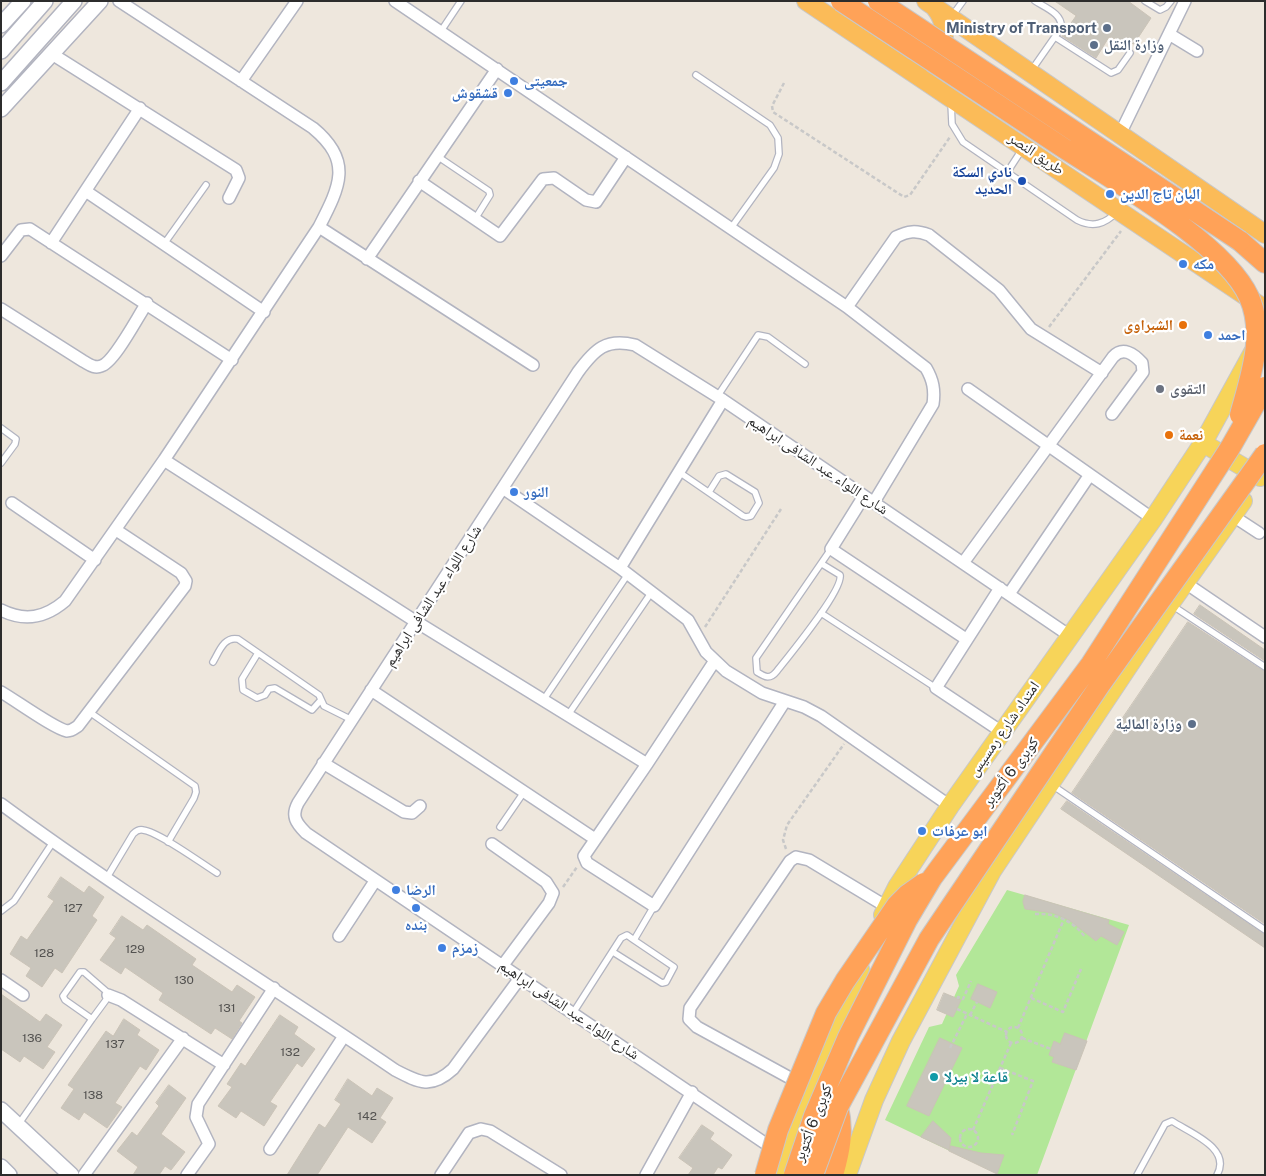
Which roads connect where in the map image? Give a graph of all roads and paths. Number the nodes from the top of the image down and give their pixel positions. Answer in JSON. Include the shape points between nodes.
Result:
{"nodes":[{"id":1,"x":23,"y":1,"type":"edge"},
{"id":2,"x":45,"y":1,"type":"edge"},
{"id":3,"x":74,"y":1,"type":"edge"},
{"id":4,"x":100,"y":1,"type":"edge"},
{"id":5,"x":119,"y":1,"type":"edge"},
{"id":6,"x":296,"y":1,"type":"edge"},
{"id":7,"x":396,"y":1,"type":"edge"},
{"id":8,"x":461,"y":1,"type":"edge"},
{"id":9,"x":806,"y":1,"type":"edge"},
{"id":10,"x":841,"y":1,"type":"edge"},
{"id":11,"x":878,"y":1,"type":"edge"},
{"id":12,"x":963,"y":1,"type":"edge"},
{"id":13,"x":1035,"y":1,"type":"edge"},
{"id":14,"x":1146,"y":1,"type":"edge"},
{"id":15,"x":1171,"y":1,"type":"edge"},
{"id":16,"x":1185,"y":1,"type":"edge"},
{"id":17,"x":929,"y":3,"type":"edge"},
{"id":18,"x":951,"y":18,"type":"junction"},
{"id":19,"x":1,"y":25,"type":"edge"},
{"id":20,"x":441,"y":31,"type":"junction"},
{"id":21,"x":1169,"y":34,"type":"junction"},
{"id":22,"x":1055,"y":37,"type":"junction"},
{"id":23,"x":1196,"y":50,"type":"dead end"},
{"id":24,"x":1,"y":51,"type":"edge"},
{"id":25,"x":1130,"y":53,"type":"dead end"},
{"id":26,"x":52,"y":54,"type":"junction"},
{"id":27,"x":899,"y":63,"type":"junction"},
{"id":28,"x":497,"y":69,"type":"junction"},
{"id":29,"x":1030,"y":72,"type":"junction"},
{"id":30,"x":696,"y":75,"type":"dead end"},
{"id":31,"x":241,"y":81,"type":"junction"},
{"id":32,"x":1,"y":83,"type":"edge"},
{"id":33,"x":784,"y":83,"type":"dead end"},
{"id":34,"x":952,"y":98,"type":"junction"},
{"id":35,"x":140,"y":108,"type":"junction"},
{"id":36,"x":1,"y":109,"type":"edge"},
{"id":37,"x":1098,"y":120,"type":"junction"},
{"id":38,"x":954,"y":131,"type":"junction"},
{"id":39,"x":1120,"y":134,"type":"junction"},
{"id":40,"x":1024,"y":146,"type":"junction"},
{"id":41,"x":437,"y":155,"type":"junction"},
{"id":42,"x":626,"y":157,"type":"junction"},
{"id":43,"x":1008,"y":171,"type":"junction"},
{"id":44,"x":1065,"y":174,"type":"junction"},
{"id":45,"x":419,"y":182,"type":"junction"},
{"id":46,"x":206,"y":185,"type":"dead end"},
{"id":47,"x":87,"y":192,"type":"junction"},
{"id":48,"x":229,"y":198,"type":"dead end"},
{"id":49,"x":1124,"y":215,"type":"junction"},
{"id":50,"x":475,"y":219,"type":"junction"},
{"id":51,"x":319,"y":227,"type":"junction"},
{"id":52,"x":732,"y":228,"type":"junction"},
{"id":53,"x":1265,"y":234,"type":"edge"},
{"id":54,"x":51,"y":243,"type":"junction"},
{"id":55,"x":164,"y":244,"type":"junction"},
{"id":56,"x":1,"y":256,"type":"edge"},
{"id":57,"x":367,"y":259,"type":"junction"},
{"id":58,"x":1265,"y":263,"type":"edge"},
{"id":59,"x":146,"y":303,"type":"junction"},
{"id":60,"x":847,"y":307,"type":"junction"},
{"id":61,"x":1261,"y":307,"type":"edge"},
{"id":62,"x":1,"y":309,"type":"edge"},
{"id":63,"x":264,"y":312,"type":"junction"},
{"id":64,"x":1042,"y":336,"type":"junction"},
{"id":65,"x":232,"y":360,"type":"junction"},
{"id":66,"x":806,"y":364,"type":"dead end"},
{"id":67,"x":532,"y":365,"type":"dead end"},
{"id":68,"x":1102,"y":373,"type":"junction"},
{"id":69,"x":1265,"y":387,"type":"edge"},
{"id":70,"x":968,"y":389,"type":"dead end"},
{"id":71,"x":720,"y":399,"type":"junction"},
{"id":72,"x":1112,"y":414,"type":"dead end"},
{"id":73,"x":1,"y":428,"type":"edge"},
{"id":74,"x":1203,"y":443,"type":"junction"},
{"id":75,"x":1047,"y":447,"type":"junction"},
{"id":76,"x":1230,"y":448,"type":"junction"},
{"id":77,"x":1265,"y":454,"type":"edge"},
{"id":78,"x":164,"y":460,"type":"junction"},
{"id":79,"x":1,"y":463,"type":"edge"},
{"id":80,"x":679,"y":472,"type":"junction"},
{"id":81,"x":1263,"y":474,"type":"edge"},
{"id":82,"x":1089,"y":476,"type":"junction"},
{"id":83,"x":504,"y":489,"type":"junction"},
{"id":84,"x":709,"y":492,"type":"junction"},
{"id":85,"x":869,"y":499,"type":"junction"},
{"id":86,"x":12,"y":503,"type":"dead end"},
{"id":87,"x":781,"y":509,"type":"dead end"},
{"id":88,"x":1233,"y":516,"type":"junction"},
{"id":89,"x":1152,"y":519,"type":"junction"},
{"id":90,"x":116,"y":530,"type":"junction"},
{"id":91,"x":1258,"y":533,"type":"dead end"},
{"id":92,"x":831,"y":549,"type":"junction"},
{"id":93,"x":95,"y":560,"type":"junction"},
{"id":94,"x":963,"y":563,"type":"junction"},
{"id":95,"x":822,"y":564,"type":"junction"},
{"id":96,"x":624,"y":571,"type":"junction"},
{"id":97,"x":1187,"y":584,"type":"junction"},
{"id":98,"x":1004,"y":591,"type":"junction"},
{"id":99,"x":651,"y":593,"type":"junction"},
{"id":100,"x":1170,"y":604,"type":"junction"},
{"id":101,"x":1,"y":610,"type":"edge"},
{"id":102,"x":821,"y":613,"type":"junction"},
{"id":103,"x":414,"y":621,"type":"junction"},
{"id":104,"x":1264,"y":635,"type":"edge"},
{"id":105,"x":1070,"y":636,"type":"junction"},
{"id":106,"x":698,"y":637,"type":"junction"},
{"id":107,"x":966,"y":638,"type":"junction"},
{"id":108,"x":258,"y":653,"type":"junction"},
{"id":109,"x":213,"y":662,"type":"dead end"},
{"id":110,"x":714,"y":662,"type":"junction"},
{"id":111,"x":1265,"y":667,"type":"edge"},
{"id":112,"x":936,"y":688,"type":"junction"},
{"id":113,"x":371,"y":690,"type":"junction"},
{"id":114,"x":1,"y":692,"type":"edge"},
{"id":115,"x":544,"y":699,"type":"junction"},
{"id":116,"x":320,"y":701,"type":"junction"},
{"id":117,"x":784,"y":701,"type":"junction"},
{"id":118,"x":88,"y":711,"type":"junction"},
{"id":119,"x":568,"y":715,"type":"junction"},
{"id":120,"x":352,"y":720,"type":"junction"},
{"id":121,"x":1002,"y":732,"type":"junction"},
{"id":122,"x":850,"y":735,"type":"junction"},
{"id":123,"x":323,"y":763,"type":"junction"},
{"id":124,"x":647,"y":764,"type":"junction"},
{"id":125,"x":1049,"y":784,"type":"junction"},
{"id":126,"x":524,"y":792,"type":"junction"},
{"id":127,"x":1,"y":804,"type":"edge"},
{"id":128,"x":420,"y":806,"type":"dead end"},
{"id":129,"x":950,"y":806,"type":"junction"},
{"id":130,"x":500,"y":828,"type":"dead end"},
{"id":131,"x":595,"y":838,"type":"junction"},
{"id":132,"x":53,"y":842,"type":"junction"},
{"id":133,"x":168,"y":842,"type":"junction"},
{"id":134,"x":492,"y":844,"type":"dead end"},
{"id":135,"x":584,"y":858,"type":"junction"},
{"id":136,"x":796,"y":858,"type":"junction"},
{"id":137,"x":217,"y":873,"type":"dead end"},
{"id":138,"x":932,"y":878,"type":"junction"},
{"id":139,"x":106,"y":879,"type":"junction"},
{"id":140,"x":374,"y":881,"type":"junction"},
{"id":141,"x":552,"y":893,"type":"junction"},
{"id":142,"x":654,"y":906,"type":"junction"},
{"id":143,"x":887,"y":907,"type":"junction"},
{"id":144,"x":1,"y":911,"type":"edge"},
{"id":145,"x":1035,"y":914,"type":"dead end"},
{"id":146,"x":1064,"y":919,"type":"junction"},
{"id":147,"x":1265,"y":930,"type":"edge"},
{"id":148,"x":339,"y":936,"type":"dead end"},
{"id":149,"x":1085,"y":937,"type":"dead end"},
{"id":150,"x":634,"y":940,"type":"junction"},
{"id":151,"x":613,"y":952,"type":"junction"},
{"id":152,"x":503,"y":965,"type":"junction"},
{"id":153,"x":1081,"y":969,"type":"dead end"},
{"id":154,"x":520,"y":978,"type":"junction"},
{"id":155,"x":1,"y":980,"type":"edge"},
{"id":156,"x":971,"y":981,"type":"dead end"},
{"id":157,"x":274,"y":988,"type":"junction"},
{"id":158,"x":23,"y":995,"type":"dead end"},
{"id":159,"x":108,"y":995,"type":"junction"},
{"id":160,"x":1031,"y":998,"type":"junction"},
{"id":161,"x":958,"y":999,"type":"dead end"},
{"id":162,"x":977,"y":1002,"type":"dead end"},
{"id":163,"x":957,"y":1009,"type":"dead end"},
{"id":164,"x":573,"y":1013,"type":"junction"},
{"id":165,"x":969,"y":1015,"type":"junction"},
{"id":166,"x":92,"y":1019,"type":"junction"},
{"id":167,"x":1018,"y":1028,"type":"junction"},
{"id":168,"x":1007,"y":1032,"type":"junction"},
{"id":169,"x":344,"y":1036,"type":"junction"},
{"id":170,"x":183,"y":1038,"type":"junction"},
{"id":171,"x":1022,"y":1038,"type":"junction"},
{"id":172,"x":1011,"y":1043,"type":"junction"},
{"id":173,"x":950,"y":1048,"type":"dead end"},
{"id":174,"x":1051,"y":1049,"type":"dead end"},
{"id":175,"x":224,"y":1064,"type":"junction"},
{"id":176,"x":1000,"y":1068,"type":"junction"},
{"id":177,"x":809,"y":1088,"type":"junction"},
{"id":178,"x":692,"y":1092,"type":"junction"},
{"id":179,"x":838,"y":1106,"type":"junction"},
{"id":180,"x":1,"y":1110,"type":"edge"},
{"id":181,"x":18,"y":1125,"type":"junction"},
{"id":182,"x":973,"y":1130,"type":"junction"},
{"id":183,"x":1012,"y":1135,"type":"dead end"},
{"id":184,"x":270,"y":1149,"type":"dead end"},
{"id":185,"x":784,"y":1156,"type":"junction"},
{"id":186,"x":1,"y":1168,"type":"edge"},
{"id":187,"x":9,"y":1175,"type":"edge"},
{"id":188,"x":71,"y":1175,"type":"edge"},
{"id":189,"x":84,"y":1175,"type":"edge"},
{"id":190,"x":187,"y":1175,"type":"edge"},
{"id":191,"x":441,"y":1175,"type":"edge"},
{"id":192,"x":561,"y":1175,"type":"edge"},
{"id":193,"x":646,"y":1175,"type":"edge"},
{"id":194,"x":765,"y":1175,"type":"edge"},
{"id":195,"x":778,"y":1175,"type":"edge"},
{"id":196,"x":794,"y":1175,"type":"edge"},
{"id":197,"x":813,"y":1175,"type":"edge"},
{"id":198,"x":833,"y":1175,"type":"edge"},
{"id":199,"x":847,"y":1175,"type":"edge"},
{"id":200,"x":1137,"y":1175,"type":"edge"},
{"id":201,"x":1217,"y":1175,"type":"edge"}],
"edges":[{"from":1,"to":19,"type":"main road"},
{"from":2,"to":24,"type":"main road"},
{"from":3,"to":32,"type":"main road"},
{"from":4,"to":26,"type":"main road"},
{"from":5,"to":31,"type":"street"},
{"from":6,"to":31,"type":"street"},
{"from":7,"to":20,"type":"street"},
{"from":8,"to":20,"type":"lane"},
{"from":9,"to":27,"type":"highway","name":"طريق النصر"},
{"from":10,"to":76,"type":"highway","bridge":true,"via":[[1170,219],[1229,267],[1250,299],[1257,341],[1250,381]]},
{"from":11,"to":58,"type":"highway","bridge":true,"via":[[1240,241]]},
{"from":12,"to":18,"type":"lane"},
{"from":13,"to":22,"type":"lane","via":[[1061,20],[1061,28]]},
{"from":14,"to":15,"type":"lane","via":[[1160,10]]},
{"from":16,"to":21,"type":"street"},
{"from":17,"to":18,"type":"highway"},
{"from":17,"to":27,"type":"highway","via":[[940,14],[945,26],[945,38],[940,49],[922,64]]},
{"from":18,"to":29,"type":"highway"},
{"from":20,"to":28,"type":"street"},
{"from":21,"to":23,"type":"street"},
{"from":21,"to":39,"type":"street"},
{"from":22,"to":25,"type":"lane","via":[[1110,73],[1118,70]]},
{"from":22,"to":29,"type":"lane"},
{"from":26,"to":35,"type":"street"},
{"from":26,"to":36,"type":"main road"},
{"from":27,"to":34,"type":"highway","name":"طريق النصر"},
{"from":28,"to":41,"type":"street"},
{"from":28,"to":42,"type":"street"},
{"from":29,"to":37,"type":"highway"},
{"from":30,"to":52,"type":"lane","via":[[770,125],[778,138],[779,154],[774,168]]},
{"from":31,"to":51,"type":"street","via":[[313,128],[327,140],[337,156],[340,172],[336,190]]},
{"from":33,"to":38,"type":"path","via":[[772,112],[904,197],[910,194]]},
{"from":34,"to":38,"type":"lane","via":[[950,115]]},
{"from":34,"to":40,"type":"highway","name":"طريق النصر"},
{"from":35,"to":47,"type":"street"},
{"from":35,"to":48,"type":"street","via":[[236,170],[239,178]]},
{"from":37,"to":39,"type":"highway"},
{"from":37,"to":44,"type":"highway","via":[[1076,124],[1068,131],[1059,152]]},
{"from":38,"to":43,"type":"lane","via":[[962,142]]},
{"from":39,"to":53,"type":"highway"},
{"from":40,"to":43,"type":"lane"},
{"from":40,"to":44,"type":"highway","name":"طريق النصر"},
{"from":41,"to":45,"type":"street"},
{"from":41,"to":50,"type":"lane","via":[[489,190],[490,195]]},
{"from":42,"to":50,"type":"street","via":[[596,202],[586,200],[549,177],[540,182],[502,234],[497,235]]},
{"from":42,"to":52,"type":"street"},
{"from":43,"to":49,"type":"lane","via":[[1084,223],[1098,224]]},
{"from":44,"to":49,"type":"highway","name":"طريق النصر"},
{"from":45,"to":50,"type":"street"},
{"from":45,"to":57,"type":"street"},
{"from":46,"to":55,"type":"lane"},
{"from":47,"to":54,"type":"street"},
{"from":47,"to":55,"type":"street"},
{"from":49,"to":61,"type":"highway","name":"طريق النصر"},
{"from":49,"to":64,"type":"path"},
{"from":51,"to":57,"type":"street"},
{"from":51,"to":63,"type":"street"},
{"from":52,"to":60,"type":"street"},
{"from":54,"to":56,"type":"street","via":[[25,228],[16,234]]},
{"from":54,"to":59,"type":"street"},
{"from":55,"to":63,"type":"street"},
{"from":57,"to":67,"type":"street"},
{"from":59,"to":62,"type":"street","via":[[111,359],[100,367],[93,367]]},
{"from":59,"to":65,"type":"street"},
{"from":60,"to":64,"type":"street","via":[[896,237],[918,231],[929,235],[999,290],[1024,322]]},
{"from":60,"to":85,"type":"street","via":[[917,358],[932,379],[935,392],[927,416]]},
{"from":61,"to":74,"type":"main road","name":"امتداد شارع رمسيس","via":[[1261,335]]},
{"from":63,"to":65,"type":"street"},
{"from":64,"to":68,"type":"street"},
{"from":65,"to":78,"type":"street"},
{"from":66,"to":71,"type":"lane","via":[[768,337],[758,335]]},
{"from":68,"to":72,"type":"street","via":[[1120,352],[1133,354],[1142,362],[1140,376]]},
{"from":68,"to":75,"type":"street"},
{"from":69,"to":76,"type":"highway","name":"كوبرى 6 أكتوبر","bridge":true},
{"from":70,"to":75,"type":"street"},
{"from":71,"to":80,"type":"street"},
{"from":71,"to":83,"type":"street","name":"شارع اللواء عبد الشافى ابراهيم","via":[[636,345],[619,341],[602,346],[578,372]]},
{"from":71,"to":85,"type":"street","name":"شارع اللواء عبد الشافى ابراهيم"},
{"from":73,"to":79,"type":"lane","via":[[16,439]]},
{"from":74,"to":81,"type":"main road"},
{"from":74,"to":89,"type":"main road","name":"امتداد شارع رمسيس"},
{"from":75,"to":82,"type":"street"},
{"from":75,"to":94,"type":"street"},
{"from":76,"to":138,"type":"highway","name":"كوبرى 6 أكتوبر","bridge":true,"via":[[1091,664]]},
{"from":77,"to":179,"type":"highway","name":"كوبرى 6 أكتوبر","bridge":true,"via":[[1100,685],[929,939]]},
{"from":78,"to":90,"type":"street"},
{"from":78,"to":103,"type":"street"},
{"from":80,"to":84,"type":"lane"},
{"from":80,"to":96,"type":"street"},
{"from":81,"to":88,"type":"main road"},
{"from":82,"to":89,"type":"street"},
{"from":82,"to":98,"type":"street"},
{"from":83,"to":96,"type":"street"},
{"from":83,"to":103,"type":"street","name":"شارع اللواء عبد الشافى ابراهيم"},
{"from":84,"to":84,"type":"lane","via":[[746,518],[759,503],[755,492],[726,474],[719,476]]},
{"from":85,"to":92,"type":"street"},
{"from":85,"to":94,"type":"street","name":"شارع اللواء عبد الشافى ابراهيم"},
{"from":86,"to":93,"type":"street"},
{"from":87,"to":106,"type":"path"},
{"from":88,"to":91,"type":"street"},
{"from":88,"to":97,"type":"main road"},
{"from":89,"to":105,"type":"main road","name":"امتداد شارع رمسيس"},
{"from":90,"to":93,"type":"street"},
{"from":90,"to":118,"type":"street","via":[[181,573],[186,581]]},
{"from":92,"to":95,"type":"lane"},
{"from":92,"to":107,"type":"street"},
{"from":93,"to":101,"type":"street","via":[[65,601],[53,611],[22,618]]},
{"from":94,"to":98,"type":"street","name":"شارع اللواء عبد الشافى ابراهيم"},
{"from":95,"to":102,"type":"lane","via":[[840,575],[841,579]]},
{"from":95,"to":102,"type":"lane","via":[[756,658],[757,672],[766,677],[774,674]]},
{"from":96,"to":99,"type":"street"},
{"from":96,"to":115,"type":"lane"},
{"from":97,"to":100,"type":"main road"},
{"from":97,"to":104,"type":"street"},
{"from":98,"to":105,"type":"street","name":"شارع اللواء عبد الشافى ابراهيم"},
{"from":98,"to":107,"type":"street"},
{"from":99,"to":106,"type":"street","via":[[688,620]]},
{"from":99,"to":119,"type":"lane"},
{"from":100,"to":111,"type":"lane"},
{"from":100,"to":125,"type":"main road"},
{"from":102,"to":112,"type":"lane"},
{"from":103,"to":113,"type":"street","name":"شارع اللواء عبد الشافى ابراهيم"},
{"from":103,"to":115,"type":"street"},
{"from":105,"to":121,"type":"main road","name":"امتداد شارع رمسيس"},
{"from":106,"to":110,"type":"street"},
{"from":107,"to":112,"type":"street"},
{"from":108,"to":109,"type":"lane","via":[[234,638],[226,642]]},
{"from":108,"to":116,"type":"lane","via":[[319,695]]},
{"from":108,"to":116,"type":"lane","via":[[242,679],[243,690],[257,698],[275,688],[312,710]]},
{"from":110,"to":117,"type":"street","via":[[762,693]]},
{"from":110,"to":124,"type":"street"},
{"from":112,"to":121,"type":"street"},
{"from":113,"to":120,"type":"street","name":"شارع اللواء عبد الشافى ابراهيم"},
{"from":113,"to":126,"type":"street"},
{"from":114,"to":118,"type":"street","via":[[67,731],[78,726]]},
{"from":115,"to":119,"type":"street"},
{"from":116,"to":120,"type":"lane"},
{"from":117,"to":122,"type":"street","via":[[804,707]]},
{"from":117,"to":142,"type":"street"},
{"from":118,"to":133,"type":"lane","via":[[195,786],[194,798]]},
{"from":119,"to":124,"type":"street"},
{"from":120,"to":123,"type":"street","name":"شارع اللواء عبد الشافى ابراهيم"},
{"from":121,"to":129,"type":"main road","name":"امتداد شارع رمسيس"},
{"from":122,"to":129,"type":"street"},
{"from":122,"to":136,"type":"path","via":[[783,832],[785,847]]},
{"from":123,"to":128,"type":"street","via":[[404,812],[412,813]]},
{"from":123,"to":140,"type":"street","name":"شارع اللواء عبد الشافى ابراهيم","via":[[298,803],[295,819],[306,833]]},
{"from":124,"to":131,"type":"street"},
{"from":125,"to":147,"type":"lane"},
{"from":125,"to":199,"type":"main road","via":[[992,871],[901,1041],[874,1100]]},
{"from":126,"to":130,"type":"lane"},
{"from":126,"to":131,"type":"street"},
{"from":127,"to":132,"type":"street"},
{"from":129,"to":143,"type":"main road","name":"امتداد شارع رمسيس"},
{"from":131,"to":135,"type":"street"},
{"from":132,"to":139,"type":"street"},
{"from":132,"to":144,"type":"lane","via":[[14,901]]},
{"from":133,"to":137,"type":"lane"},
{"from":133,"to":139,"type":"lane","via":[[146,830],[136,831]]},
{"from":134,"to":141,"type":"street","via":[[546,882]]},
{"from":135,"to":141,"type":"path","via":[[564,886]]},
{"from":135,"to":142,"type":"street"},
{"from":136,"to":143,"type":"street","via":[[809,860]]},
{"from":136,"to":177,"type":"street","via":[[786,866],[689,1013],[689,1019],[697,1027]]},
{"from":138,"to":194,"type":"highway","bridge":true,"via":[[916,887],[897,905],[826,1013],[778,1130]]},
{"from":138,"to":196,"type":"highway","name":"كوبرى 6 أكتوبر","bridge":true,"via":[[886,958],[848,1037],[814,1116]]},
{"from":139,"to":157,"type":"street"},
{"from":140,"to":148,"type":"street"},
{"from":140,"to":152,"type":"street","name":"شارع اللواء عبد الشافى ابراهيم"},
{"from":141,"to":152,"type":"street","via":[[549,903]]},
{"from":142,"to":150,"type":"lane"},
{"from":143,"to":177,"type":"main road","name":"امتداد شارع رمسيس"},
{"from":145,"to":146,"type":"path"},
{"from":146,"to":149,"type":"path"},
{"from":146,"to":160,"type":"path"},
{"from":150,"to":151,"type":"lane","via":[[624,936]]},
{"from":150,"to":151,"type":"lane","via":[[673,965],[666,982]]},
{"from":151,"to":164,"type":"lane"},
{"from":152,"to":154,"type":"street","name":"شارع اللواء عبد الشافى ابراهيم"},
{"from":153,"to":160,"type":"path","via":[[1062,1012]]},
{"from":154,"to":164,"type":"street","name":"شارع اللواء عبد الشافى ابراهيم"},
{"from":154,"to":169,"type":"street","via":[[454,1069],[430,1083],[416,1081],[395,1070]]},
{"from":155,"to":158,"type":"street"},
{"from":156,"to":161,"type":"path","via":[[963,999]]},
{"from":157,"to":169,"type":"street"},
{"from":157,"to":175,"type":"street"},
{"from":159,"to":166,"type":"lane"},
{"from":159,"to":166,"type":"lane","via":[[103,986],[84,972],[78,974],[63,993],[65,1000]]},
{"from":159,"to":170,"type":"street"},
{"from":160,"to":167,"type":"path"},
{"from":162,"to":165,"type":"path"},
{"from":163,"to":165,"type":"path"},
{"from":164,"to":178,"type":"street","name":"شارع اللواء عبد الشافى ابراهيم"},
{"from":165,"to":168,"type":"path"},
{"from":165,"to":173,"type":"path"},
{"from":166,"to":181,"type":"lane"},
{"from":167,"to":168,"type":"path"},
{"from":167,"to":171,"type":"path"},
{"from":168,"to":172,"type":"path"},
{"from":169,"to":184,"type":"street"},
{"from":170,"to":175,"type":"street"},
{"from":170,"to":189,"type":"street"},
{"from":171,"to":172,"type":"path"},
{"from":171,"to":174,"type":"path"},
{"from":172,"to":176,"type":"path"},
{"from":175,"to":190,"type":"street","via":[[196,1111],[209,1144]]},
{"from":176,"to":182,"type":"path"},
{"from":176,"to":183,"type":"path","via":[[1033,1081]]},
{"from":177,"to":185,"type":"main road","name":"امتداد شارع رمسيس"},
{"from":178,"to":185,"type":"street","name":"شارع اللواء عبد الشافى ابراهيم"},
{"from":178,"to":193,"type":"street"},
{"from":179,"to":197,"type":"highway","name":"كوبرى 6 أكتوبر","bridge":true},
{"from":179,"to":198,"type":"highway","via":[[842,1138]]},
{"from":180,"to":181,"type":"main road"},
{"from":181,"to":188,"type":"main road"},
{"from":182,"to":182,"type":"path","via":[[962,1132],[960,1140],[965,1146],[976,1144],[978,1136]]},
{"from":185,"to":195,"type":"main road","name":"امتداد شارع رمسيس"},
{"from":186,"to":187,"type":"main road"},
{"from":191,"to":192,"type":"street","via":[[469,1133],[481,1128]]},
{"from":200,"to":201,"type":"lane","via":[[1165,1124],[1172,1121],[1214,1148],[1220,1156],[1221,1168]]}]}
